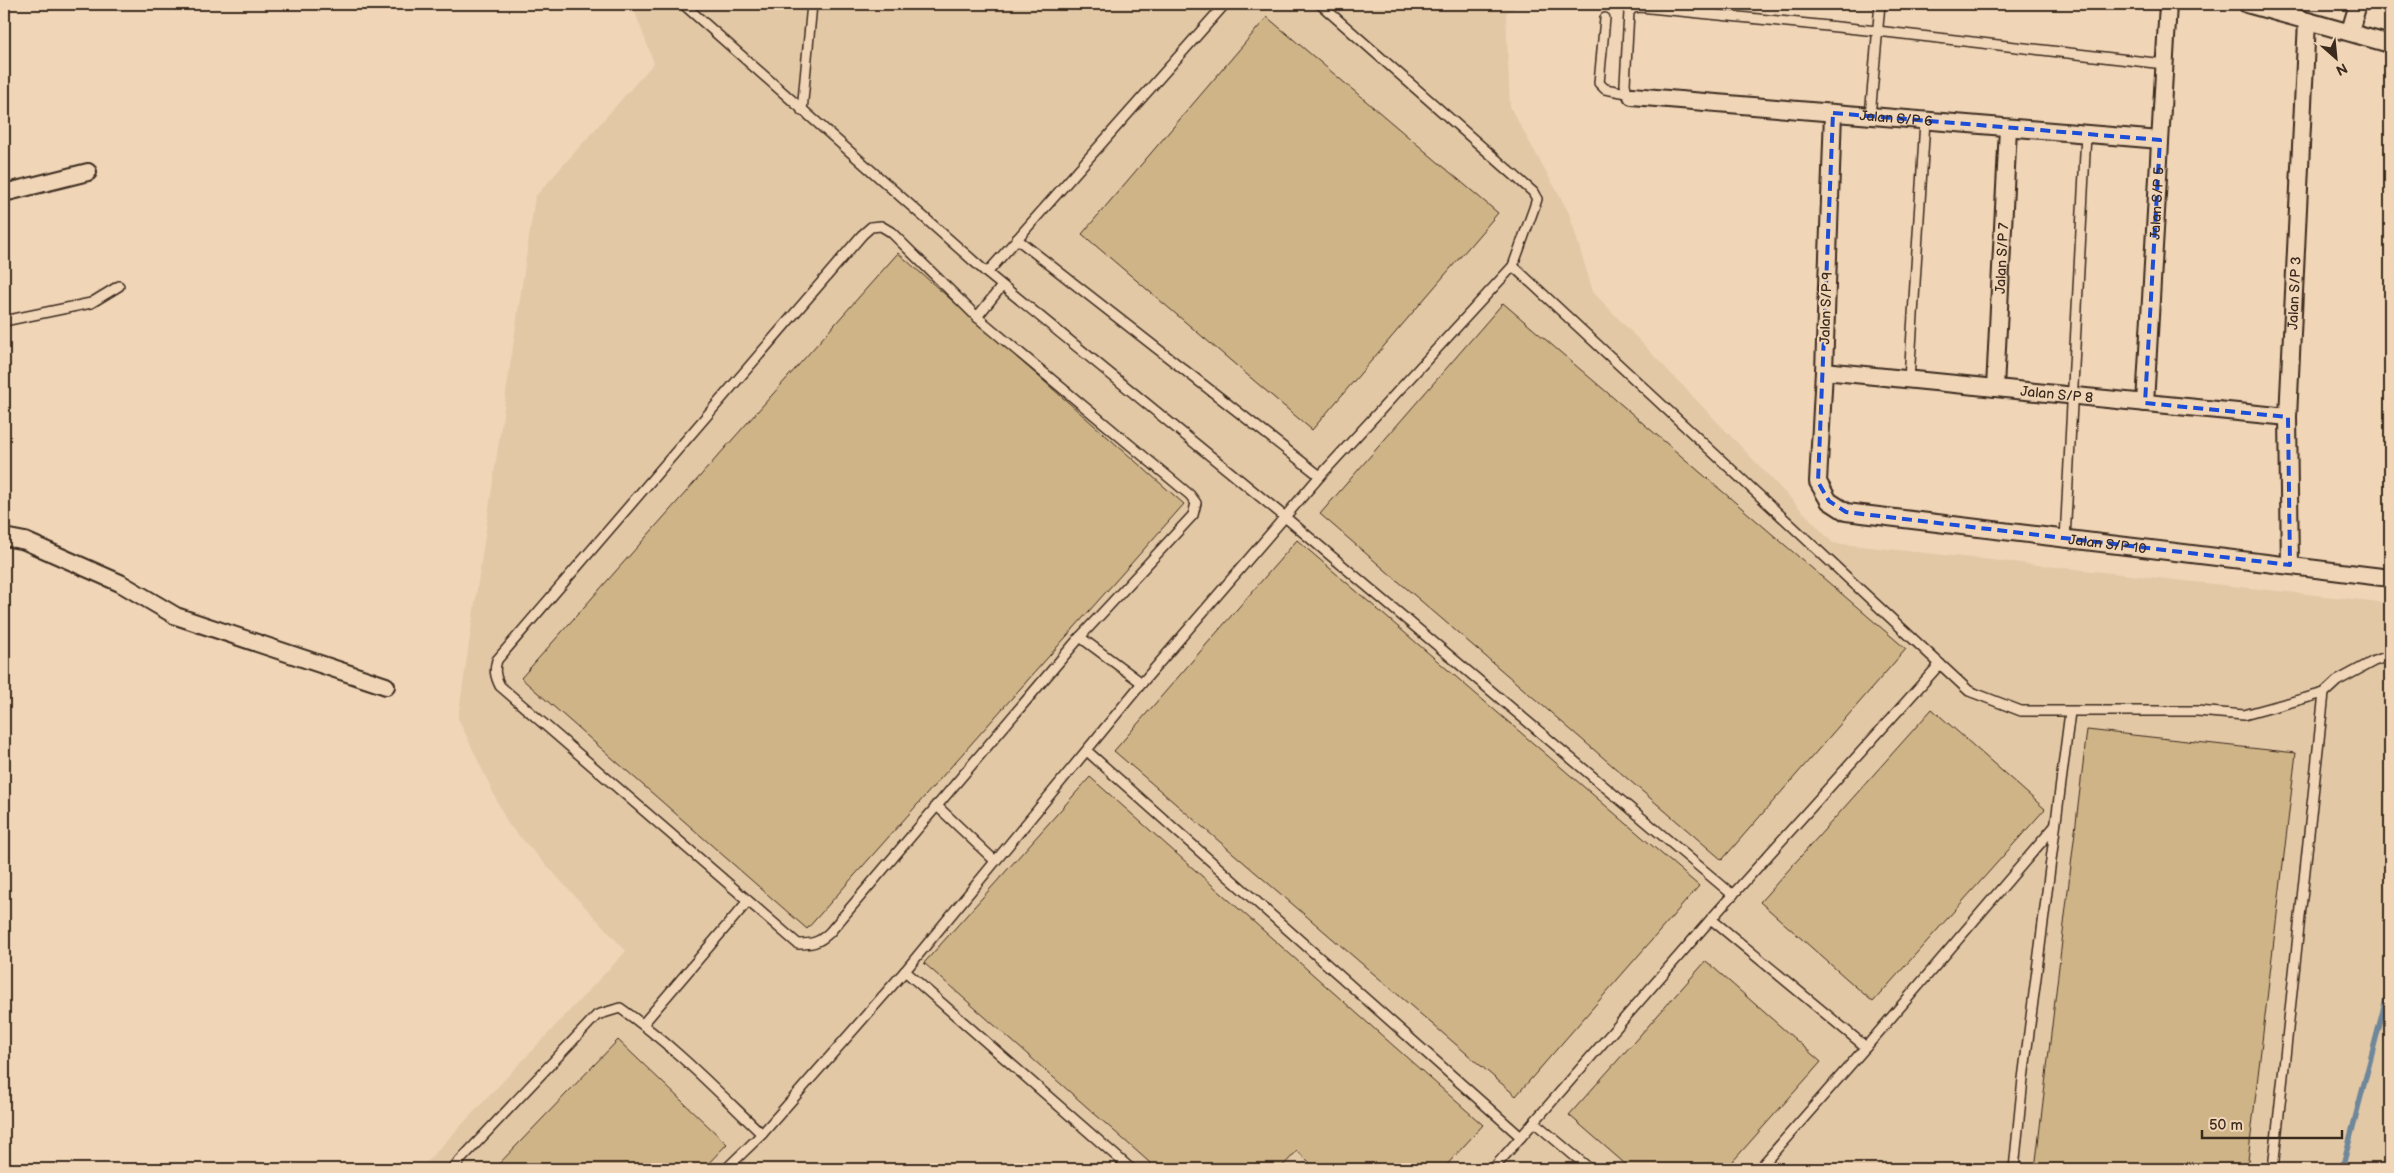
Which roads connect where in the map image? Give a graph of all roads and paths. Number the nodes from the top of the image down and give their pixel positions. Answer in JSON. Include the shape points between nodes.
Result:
{"nodes":[{"id":1,"x":683,"y":4,"type":"edge"},
{"id":2,"x":812,"y":4,"type":"edge"},
{"id":3,"x":1225,"y":4,"type":"edge"},
{"id":4,"x":1320,"y":4,"type":"edge"},
{"id":5,"x":1880,"y":4,"type":"edge"},
{"id":6,"x":2168,"y":4,"type":"edge"},
{"id":7,"x":2247,"y":4,"type":"edge"},
{"id":8,"x":2358,"y":4,"type":"edge"},
{"id":9,"x":1605,"y":18,"type":"dead end"},
{"id":10,"x":2307,"y":21,"type":"junction"},
{"id":11,"x":1877,"y":30,"type":"junction"},
{"id":12,"x":2350,"y":31,"type":"junction"},
{"id":13,"x":2390,"y":44,"type":"edge"},
{"id":14,"x":2164,"y":64,"type":"junction"},
{"id":15,"x":1629,"y":94,"type":"junction"},
{"id":16,"x":802,"y":111,"type":"junction"},
{"id":17,"x":1833,"y":113,"type":"junction"},
{"id":18,"x":1870,"y":116,"type":"junction"},
{"id":19,"x":1925,"y":121,"type":"junction"},
{"id":20,"x":2008,"y":128,"type":"junction"},
{"id":21,"x":2086,"y":134,"type":"junction"},
{"id":22,"x":2160,"y":140,"type":"junction"},
{"id":23,"x":88,"y":172,"type":"dead end"},
{"id":24,"x":4,"y":193,"type":"edge"},
{"id":25,"x":1018,"y":239,"type":"junction"},
{"id":26,"x":1513,"y":266,"type":"junction"},
{"id":27,"x":987,"y":273,"type":"junction"},
{"id":28,"x":119,"y":286,"type":"dead end"},
{"id":29,"x":1002,"y":286,"type":"junction"},
{"id":30,"x":977,"y":317,"type":"junction"},
{"id":31,"x":4,"y":321,"type":"edge"},
{"id":32,"x":1824,"y":371,"type":"junction"},
{"id":33,"x":1909,"y":380,"type":"junction"},
{"id":34,"x":1995,"y":388,"type":"junction"},
{"id":35,"x":2073,"y":396,"type":"junction"},
{"id":36,"x":2145,"y":403,"type":"junction"},
{"id":37,"x":2288,"y":417,"type":"junction"},
{"id":38,"x":1320,"y":476,"type":"junction"},
{"id":39,"x":1829,"y":500,"type":"joint"},
{"id":40,"x":1286,"y":517,"type":"junction"},
{"id":41,"x":4,"y":538,"type":"edge"},
{"id":42,"x":2065,"y":540,"type":"junction"},
{"id":43,"x":2290,"y":565,"type":"junction"},
{"id":44,"x":2390,"y":578,"type":"edge"},
{"id":45,"x":1080,"y":637,"type":"junction"},
{"id":46,"x":2390,"y":656,"type":"edge"},
{"id":47,"x":1940,"y":664,"type":"junction"},
{"id":48,"x":1142,"y":683,"type":"junction"},
{"id":49,"x":386,"y":686,"type":"dead end"},
{"id":50,"x":2324,"y":693,"type":"junction"},
{"id":51,"x":2070,"y":712,"type":"junction"},
{"id":52,"x":1087,"y":751,"type":"junction"},
{"id":53,"x":936,"y":805,"type":"junction"},
{"id":54,"x":2055,"y":826,"type":"junction"},
{"id":55,"x":994,"y":860,"type":"junction"},
{"id":56,"x":1733,"y":895,"type":"junction"},
{"id":57,"x":748,"y":900,"type":"junction"},
{"id":58,"x":1712,"y":919,"type":"junction"},
{"id":59,"x":905,"y":970,"type":"junction"},
{"id":60,"x":644,"y":1024,"type":"junction"},
{"id":61,"x":1866,"y":1047,"type":"junction"},
{"id":62,"x":1534,"y":1122,"type":"junction"},
{"id":63,"x":762,"y":1134,"type":"junction"},
{"id":64,"x":1521,"y":1137,"type":"junction"},
{"id":65,"x":452,"y":1169,"type":"edge"},
{"id":66,"x":726,"y":1169,"type":"edge"},
{"id":67,"x":1131,"y":1169,"type":"edge"},
{"id":68,"x":1494,"y":1169,"type":"edge"},
{"id":69,"x":1590,"y":1169,"type":"edge"},
{"id":70,"x":1759,"y":1169,"type":"edge"},
{"id":71,"x":2014,"y":1169,"type":"edge"},
{"id":72,"x":2273,"y":1169,"type":"edge"}],
"edges":[{"from":1,"to":16,"type":"lane"},
{"from":2,"to":16,"type":"lane"},
{"from":3,"to":25,"type":"lane"},
{"from":4,"to":26,"type":"lane","via":[[1533,192],[1536,199],[1534,208]]},
{"from":5,"to":11,"type":"lane"},
{"from":6,"to":14,"type":"street","name":"Jalan S/P 5"},
{"from":7,"to":10,"type":"street"},
{"from":8,"to":12,"type":"street"},
{"from":9,"to":15,"type":"lane","via":[[1599,82],[1605,89]]},
{"from":10,"to":12,"type":"street"},
{"from":10,"to":37,"type":"street","name":"Jalan S/P 3"},
{"from":11,"to":14,"type":"lane"},
{"from":11,"to":15,"type":"lane","via":[[1634,8],[1629,12],[1624,84]]},
{"from":11,"to":18,"type":"lane"},
{"from":12,"to":13,"type":"street"},
{"from":14,"to":22,"type":"street","name":"Jalan S/P 5"},
{"from":15,"to":17,"type":"street","name":"Jalan S/P 6"},
{"from":16,"to":27,"type":"lane"},
{"from":17,"to":18,"type":"street","name":"Jalan S/P 6"},
{"from":17,"to":32,"type":"street","name":"Jalan S/P 9"},
{"from":18,"to":19,"type":"street","name":"Jalan S/P 6"},
{"from":19,"to":20,"type":"street","name":"Jalan S/P 6"},
{"from":19,"to":33,"type":"lane"},
{"from":20,"to":21,"type":"street","name":"Jalan S/P 6"},
{"from":20,"to":34,"type":"street","name":"Jalan S/P 7"},
{"from":21,"to":22,"type":"street","name":"Jalan S/P 6"},
{"from":21,"to":35,"type":"lane"},
{"from":22,"to":36,"type":"street","name":"Jalan S/P 5"},
{"from":23,"to":24,"type":"street"},
{"from":25,"to":27,"type":"lane"},
{"from":25,"to":38,"type":"lane"},
{"from":26,"to":38,"type":"lane"},
{"from":26,"to":47,"type":"lane"},
{"from":27,"to":29,"type":"lane"},
{"from":28,"to":31,"type":"lane","via":[[91,303]]},
{"from":29,"to":30,"type":"lane"},
{"from":29,"to":40,"type":"lane"},
{"from":30,"to":45,"type":"lane","via":[[1196,503],[1193,515]]},
{"from":30,"to":57,"type":"lane","via":[[891,232],[881,226],[871,227],[497,660],[495,677],[500,686]]},
{"from":32,"to":33,"type":"street","name":"Jalan S/P 8"},
{"from":32,"to":39,"type":"street","name":"Jalan S/P 9","via":[[1818,482]]},
{"from":33,"to":34,"type":"street","name":"Jalan S/P 8"},
{"from":34,"to":35,"type":"street","name":"Jalan S/P 8"},
{"from":35,"to":36,"type":"street","name":"Jalan S/P 8"},
{"from":35,"to":42,"type":"lane"},
{"from":36,"to":37,"type":"street","name":"Jalan S/P 8"},
{"from":37,"to":43,"type":"street","name":"Jalan S/P 3"},
{"from":38,"to":40,"type":"lane"},
{"from":39,"to":42,"type":"street","name":"Jalan S/P 10","via":[[1846,512]]},
{"from":40,"to":48,"type":"lane"},
{"from":40,"to":56,"type":"lane"},
{"from":41,"to":49,"type":"street","via":[[25,541],[120,583],[176,616]]},
{"from":42,"to":43,"type":"street","name":"Jalan S/P 10"},
{"from":43,"to":44,"type":"street","name":"Jalan S/P 10"},
{"from":45,"to":48,"type":"lane"},
{"from":45,"to":53,"type":"lane"},
{"from":46,"to":50,"type":"lane","via":[[2374,661]]},
{"from":47,"to":51,"type":"lane","via":[[1969,691],[2021,711]]},
{"from":47,"to":56,"type":"lane"},
{"from":48,"to":52,"type":"lane"},
{"from":50,"to":51,"type":"lane","via":[[2244,715],[2197,711]]},
{"from":50,"to":72,"type":"lane"},
{"from":51,"to":54,"type":"lane"},
{"from":52,"to":55,"type":"lane"},
{"from":52,"to":64,"type":"lane"},
{"from":53,"to":55,"type":"lane"},
{"from":53,"to":57,"type":"lane","via":[[821,941],[798,944]]},
{"from":54,"to":61,"type":"lane"},
{"from":54,"to":71,"type":"lane"},
{"from":55,"to":59,"type":"lane"},
{"from":56,"to":58,"type":"lane"},
{"from":57,"to":60,"type":"lane"},
{"from":58,"to":61,"type":"lane"},
{"from":58,"to":62,"type":"lane"},
{"from":59,"to":63,"type":"lane"},
{"from":59,"to":67,"type":"lane"},
{"from":60,"to":63,"type":"lane"},
{"from":60,"to":65,"type":"lane","via":[[620,1008],[598,1015]]},
{"from":61,"to":70,"type":"lane"},
{"from":62,"to":64,"type":"lane"},
{"from":62,"to":69,"type":"lane"},
{"from":63,"to":66,"type":"lane"},
{"from":64,"to":68,"type":"lane"}]}
